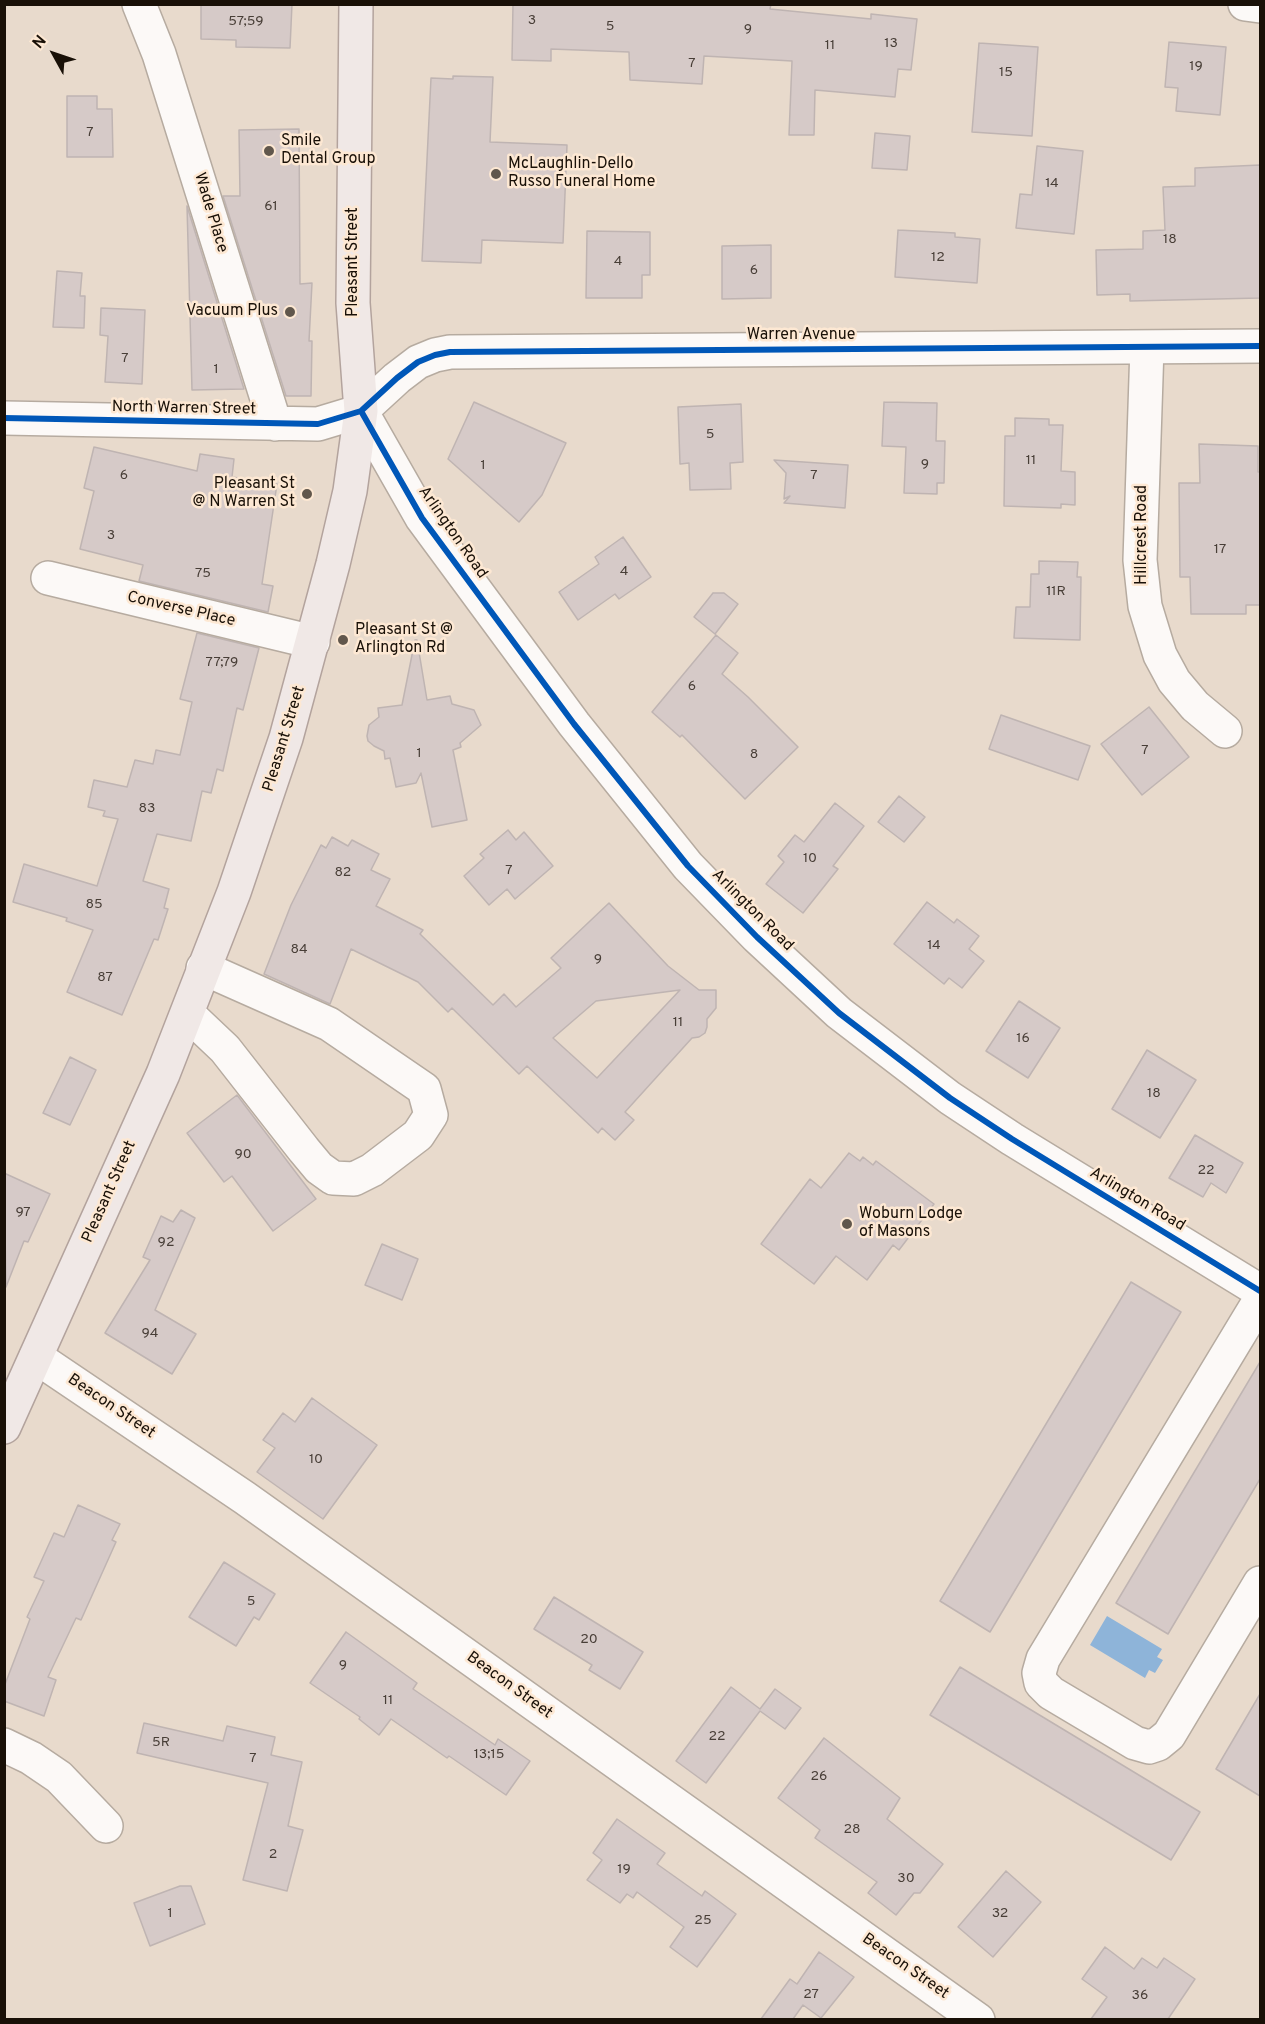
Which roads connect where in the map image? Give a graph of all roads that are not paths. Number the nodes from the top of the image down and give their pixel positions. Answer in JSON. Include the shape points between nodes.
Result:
{"nodes":[{"id":1,"x":139,"y":4,"type":"edge"},
{"id":2,"x":356,"y":4,"type":"edge"},
{"id":3,"x":1245,"y":4,"type":"edge"},
{"id":4,"x":1260,"y":6,"type":"edge"},
{"id":5,"x":1260,"y":346,"type":"edge"},
{"id":6,"x":1147,"y":347,"type":"junction"},
{"id":7,"x":361,"y":411,"type":"junction"},
{"id":8,"x":4,"y":418,"type":"edge"},
{"id":9,"x":275,"y":424,"type":"junction"},
{"id":10,"x":48,"y":578,"type":"dead end"},
{"id":11,"x":313,"y":642,"type":"junction"},
{"id":12,"x":1225,"y":731,"type":"dead end"},
{"id":13,"x":203,"y":968,"type":"junction"},
{"id":14,"x":188,"y":1014,"type":"junction"},
{"id":15,"x":1260,"y":1291,"type":"edge"},
{"id":16,"x":1260,"y":1300,"type":"edge"},
{"id":17,"x":36,"y":1357,"type":"junction"},
{"id":18,"x":4,"y":1427,"type":"edge"},
{"id":19,"x":1260,"y":1583,"type":"edge"},
{"id":20,"x":4,"y":1745,"type":"edge"},
{"id":21,"x":106,"y":1826,"type":"dead end"},
{"id":22,"x":978,"y":2019,"type":"edge"}],
"edges":[{"from":1,"to":9,"type":"street","name":"Wade Place","via":[[163,65]]},
{"from":2,"to":7,"type":"main road","name":"Pleasant Street","via":[[353,303]]},
{"from":3,"to":4,"type":"street"},
{"from":5,"to":6,"type":"street","name":"Warren Avenue"},
{"from":6,"to":7,"type":"street","name":"Warren Avenue","via":[[450,352],[418,362]]},
{"from":6,"to":12,"type":"street","name":"Hillcrest Road","via":[[1140,561],[1145,606],[1160,655],[1174,681]]},
{"from":7,"to":9,"type":"street","name":"North Warren Street","via":[[318,424]]},
{"from":7,"to":11,"type":"main road","name":"Pleasant Street","via":[[346,510]]},
{"from":7,"to":15,"type":"street","name":"Arlington Road","via":[[422,518],[574,724],[682,858],[757,937],[839,1013],[950,1098]]},
{"from":8,"to":9,"type":"street","name":"North Warren Street"},
{"from":10,"to":11,"type":"street","name":"Converse Place"},
{"from":11,"to":13,"type":"main road","name":"Pleasant Street","via":[[267,800]]},
{"from":13,"to":14,"type":"main road","name":"Pleasant Street"},
{"from":13,"to":14,"type":"street","via":[[329,1024],[424,1089],[431,1114],[418,1135],[372,1170],[354,1179],[333,1178],[319,1168],[225,1049]]},
{"from":14,"to":17,"type":"main road","name":"Pleasant Street"},
{"from":16,"to":19,"type":"street","via":[[1043,1659],[1041,1683],[1052,1694],[1135,1743],[1149,1747],[1158,1744],[1169,1735]]},
{"from":17,"to":18,"type":"main road","name":"Pleasant Street"},
{"from":17,"to":22,"type":"street","name":"Beacon Street","via":[[245,1498]]},
{"from":20,"to":21,"type":"street","via":[[60,1777]]}]}
